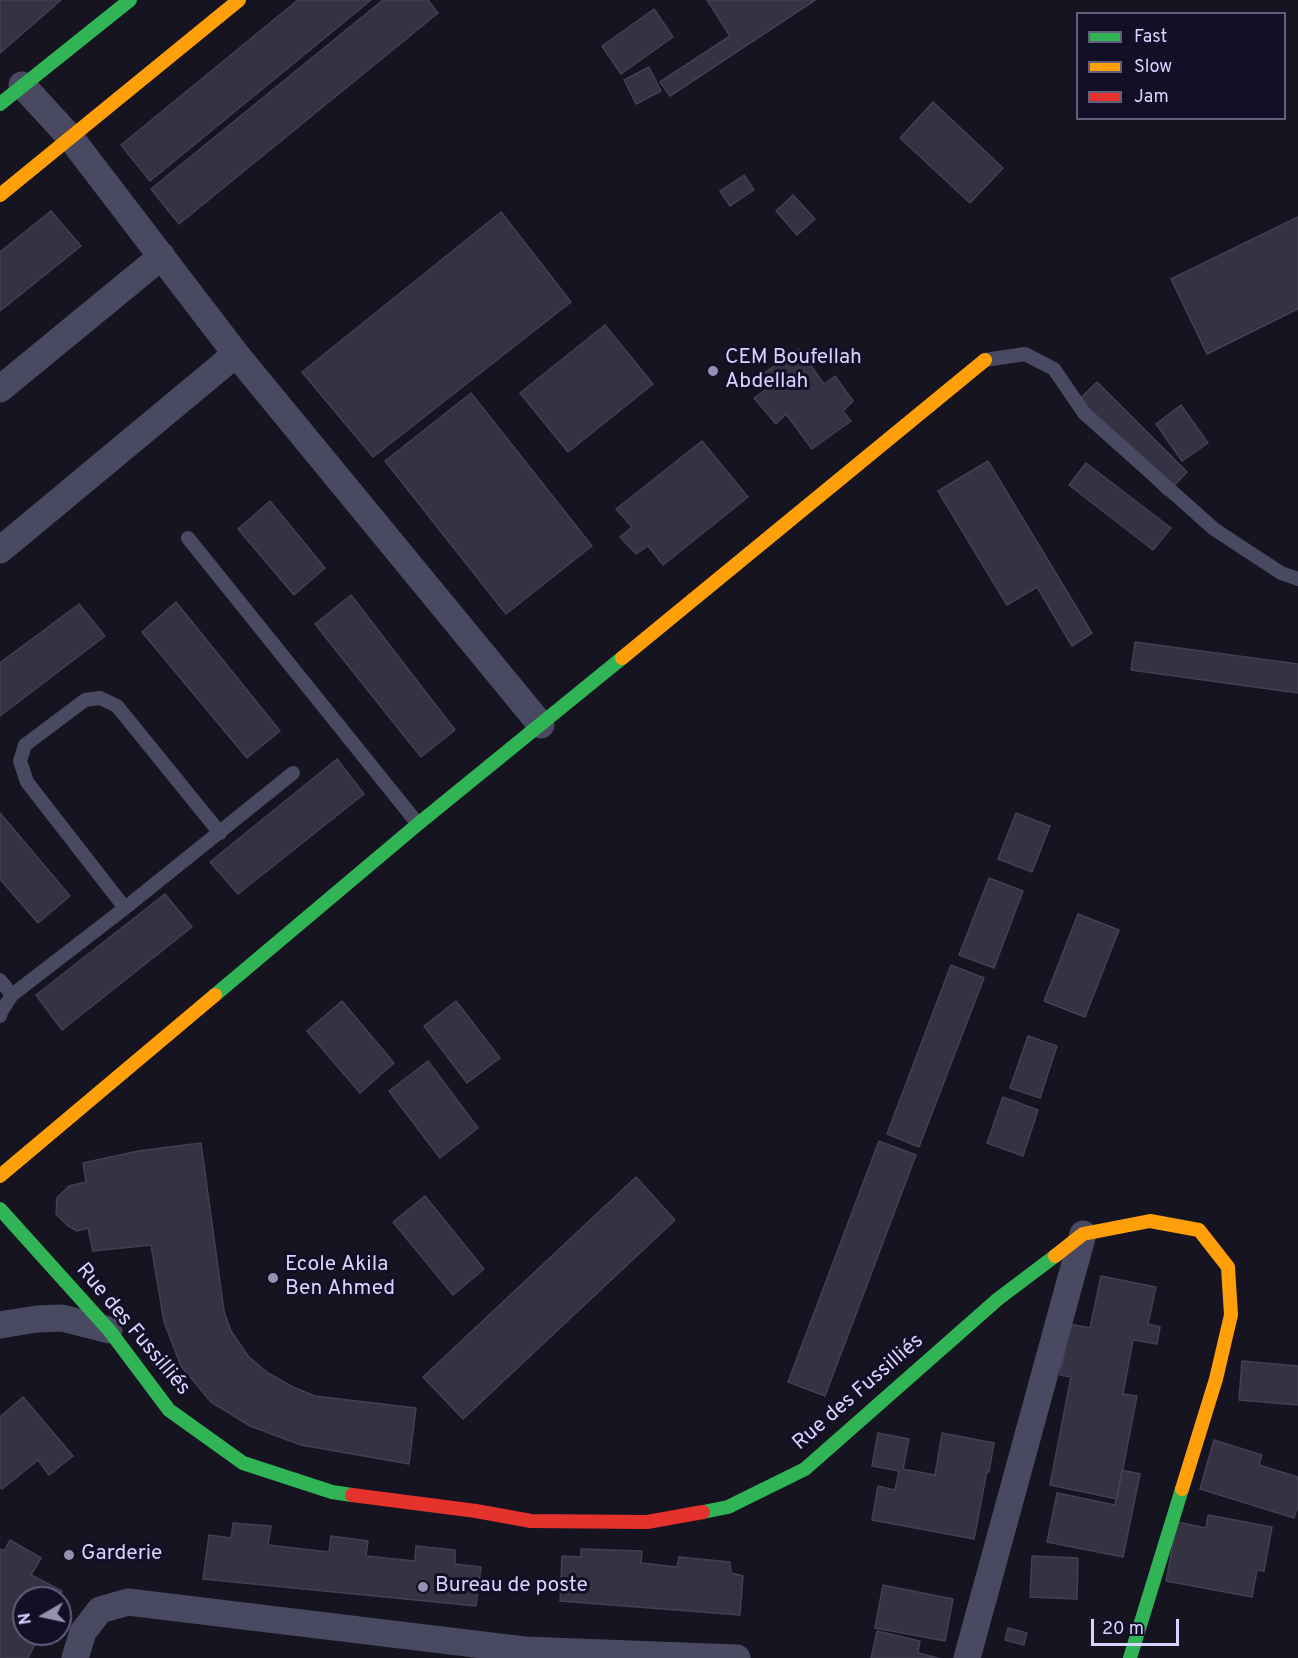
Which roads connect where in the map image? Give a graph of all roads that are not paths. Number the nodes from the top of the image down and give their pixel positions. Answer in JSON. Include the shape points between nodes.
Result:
{"nodes":[{"id":1,"x":130,"y":0,"type":"edge"},
{"id":2,"x":239,"y":0,"type":"edge"},
{"id":3,"x":22,"y":85,"type":"junction"},
{"id":4,"x":0,"y":104,"type":"edge"},
{"id":5,"x":70,"y":137,"type":"junction"},
{"id":6,"x":0,"y":195,"type":"edge"},
{"id":7,"x":162,"y":256,"type":"junction"},
{"id":8,"x":236,"y":354,"type":"junction"},
{"id":9,"x":985,"y":360,"type":"joint"},
{"id":10,"x":0,"y":389,"type":"edge"},
{"id":11,"x":188,"y":538,"type":"dead end"},
{"id":12,"x":0,"y":550,"type":"edge"},
{"id":13,"x":1298,"y":579,"type":"edge"},
{"id":14,"x":541,"y":725,"type":"junction"},
{"id":15,"x":293,"y":773,"type":"dead end"},
{"id":16,"x":418,"y":824,"type":"junction"},
{"id":17,"x":220,"y":833,"type":"junction"},
{"id":18,"x":125,"y":909,"type":"junction"},
{"id":19,"x":0,"y":980,"type":"edge"},
{"id":20,"x":12,"y":995,"type":"junction"},
{"id":21,"x":0,"y":1016,"type":"edge"},
{"id":22,"x":0,"y":1176,"type":"edge"},
{"id":23,"x":0,"y":1209,"type":"edge"},
{"id":24,"x":1083,"y":1234,"type":"junction"},
{"id":25,"x":0,"y":1325,"type":"edge"},
{"id":26,"x":109,"y":1330,"type":"junction"},
{"id":27,"x":75,"y":1658,"type":"edge"},
{"id":28,"x":737,"y":1658,"type":"edge"},
{"id":29,"x":967,"y":1658,"type":"edge"},
{"id":30,"x":1130,"y":1658,"type":"edge"}],
"edges":[{"from":1,"to":3,"type":"street"},
{"from":2,"to":5,"type":"street"},
{"from":3,"to":4,"type":"street"},
{"from":3,"to":5,"type":"street"},
{"from":5,"to":6,"type":"street"},
{"from":5,"to":7,"type":"street"},
{"from":7,"to":8,"type":"street"},
{"from":7,"to":10,"type":"street"},
{"from":8,"to":12,"type":"street"},
{"from":8,"to":14,"type":"street"},
{"from":9,"to":13,"type":"lane","via":[[1025,354],[1054,369],[1084,413],[1214,529],[1281,573]]},
{"from":9,"to":14,"type":"street"},
{"from":11,"to":16,"type":"lane"},
{"from":14,"to":16,"type":"street"},
{"from":15,"to":17,"type":"lane"},
{"from":16,"to":22,"type":"street"},
{"from":17,"to":18,"type":"lane"},
{"from":17,"to":18,"type":"lane","via":[[117,706],[100,698],[85,700],[25,745],[20,761],[27,782]]},
{"from":18,"to":20,"type":"lane"},
{"from":19,"to":20,"type":"lane"},
{"from":20,"to":21,"type":"lane"},
{"from":23,"to":26,"type":"street","name":"Rue des Fussilliés"},
{"from":24,"to":26,"type":"street","name":"Rue des Fussilliés","via":[[998,1299],[805,1469],[728,1507],[647,1522],[531,1521],[332,1492],[243,1463],[169,1410]]},
{"from":24,"to":29,"type":"street"},
{"from":24,"to":30,"type":"street","name":"Rue des Fussilliés","via":[[1150,1221],[1199,1230],[1228,1268],[1231,1315],[1216,1379]]},
{"from":25,"to":26,"type":"street","via":[[62,1318]]},
{"from":27,"to":28,"type":"street","via":[[83,1632],[100,1610],[128,1602],[524,1650]]}]}
